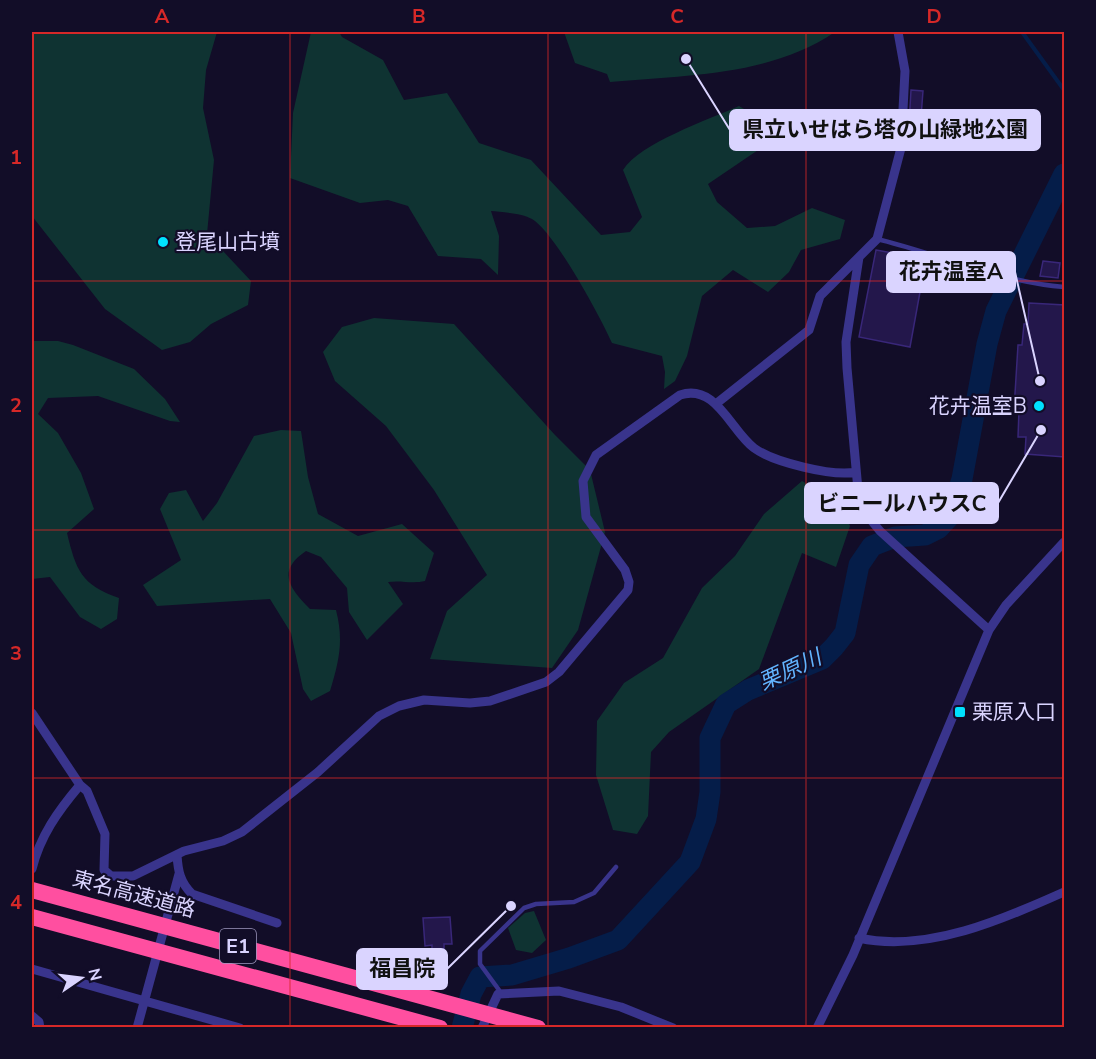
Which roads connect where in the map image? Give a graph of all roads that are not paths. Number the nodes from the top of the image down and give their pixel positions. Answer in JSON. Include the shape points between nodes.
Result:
{"nodes":[{"id":1,"x":898,"y":32,"type":"edge"},
{"id":2,"x":877,"y":239,"type":"junction"},
{"id":3,"x":859,"y":257,"type":"junction"},
{"id":4,"x":1065,"y":287,"type":"edge"},
{"id":5,"x":717,"y":404,"type":"junction"},
{"id":6,"x":856,"y":472,"type":"junction"},
{"id":7,"x":1065,"y":542,"type":"edge"},
{"id":8,"x":989,"y":630,"type":"junction"},
{"id":9,"x":32,"y":713,"type":"edge"},
{"id":10,"x":80,"y":785,"type":"junction"},
{"id":11,"x":34,"y":848,"type":"edge"},
{"id":12,"x":177,"y":855,"type":"junction"},
{"id":13,"x":616,"y":867,"type":"dead end"},
{"id":14,"x":32,"y":869,"type":"edge"},
{"id":15,"x":179,"y":874,"type":"junction"},
{"id":16,"x":32,"y":890,"type":"edge"},
{"id":17,"x":1065,"y":892,"type":"edge"},
{"id":18,"x":32,"y":917,"type":"edge"},
{"id":19,"x":277,"y":923,"type":"dead end"},
{"id":20,"x":860,"y":938,"type":"junction"},
{"id":21,"x":32,"y":969,"type":"edge"},
{"id":22,"x":499,"y":992,"type":"junction"},
{"id":23,"x":32,"y":1016,"type":"edge"},
{"id":24,"x":200,"y":1017,"type":"junction"},
{"id":25,"x":438,"y":1027,"type":"edge"},
{"id":26,"x":40,"y":1028,"type":"edge"},
{"id":27,"x":137,"y":1028,"type":"edge"},
{"id":28,"x":197,"y":1028,"type":"edge"},
{"id":29,"x":240,"y":1028,"type":"edge"},
{"id":30,"x":482,"y":1028,"type":"edge"},
{"id":31,"x":538,"y":1028,"type":"edge"},
{"id":32,"x":673,"y":1028,"type":"edge"},
{"id":33,"x":817,"y":1028,"type":"edge"}],
"edges":[{"from":1,"to":2,"type":"street","via":[[905,71],[901,148]]},
{"from":2,"to":3,"type":"street"},
{"from":2,"to":4,"type":"lane","via":[[1034,283]]},
{"from":3,"to":5,"type":"street","via":[[820,296],[809,330]]},
{"from":3,"to":6,"type":"street","via":[[846,342]]},
{"from":5,"to":6,"type":"street","via":[[757,450],[844,475]]},
{"from":5,"to":12,"type":"street","via":[[691,393],[680,395],[590,463],[583,481],[586,517],[625,570],[628,590],[554,677],[537,687],[490,701],[424,700],[399,706],[379,716],[318,772],[242,832]]},
{"from":6,"to":8,"type":"street","via":[[861,502],[880,531]]},
{"from":7,"to":8,"type":"street","via":[[1006,605]]},
{"from":8,"to":20,"type":"street"},
{"from":9,"to":10,"type":"street"},
{"from":10,"to":11,"type":"street"},
{"from":10,"to":12,"type":"street","via":[[87,791],[105,834],[104,870],[111,876],[133,876]]},
{"from":11,"to":14,"type":"street"},
{"from":12,"to":15,"type":"street"},
{"from":13,"to":22,"type":"lane","via":[[594,893],[574,902],[525,908],[480,951],[482,968]]},
{"from":15,"to":19,"type":"street","via":[[192,894]]},
{"from":15,"to":27,"type":"street"},
{"from":16,"to":31,"type":"highway","name":"東名高速道路","number":"E1"},
{"from":17,"to":20,"type":"street","via":[[975,927],[901,942]]},
{"from":18,"to":25,"type":"highway","number":"E1"},
{"from":20,"to":33,"type":"street"},
{"from":21,"to":24,"type":"street"},
{"from":22,"to":30,"type":"street"},
{"from":22,"to":32,"type":"street","via":[[559,991],[621,1007]]},
{"from":23,"to":26,"type":"street"},
{"from":24,"to":28,"type":"street"},
{"from":24,"to":29,"type":"street"}]}
